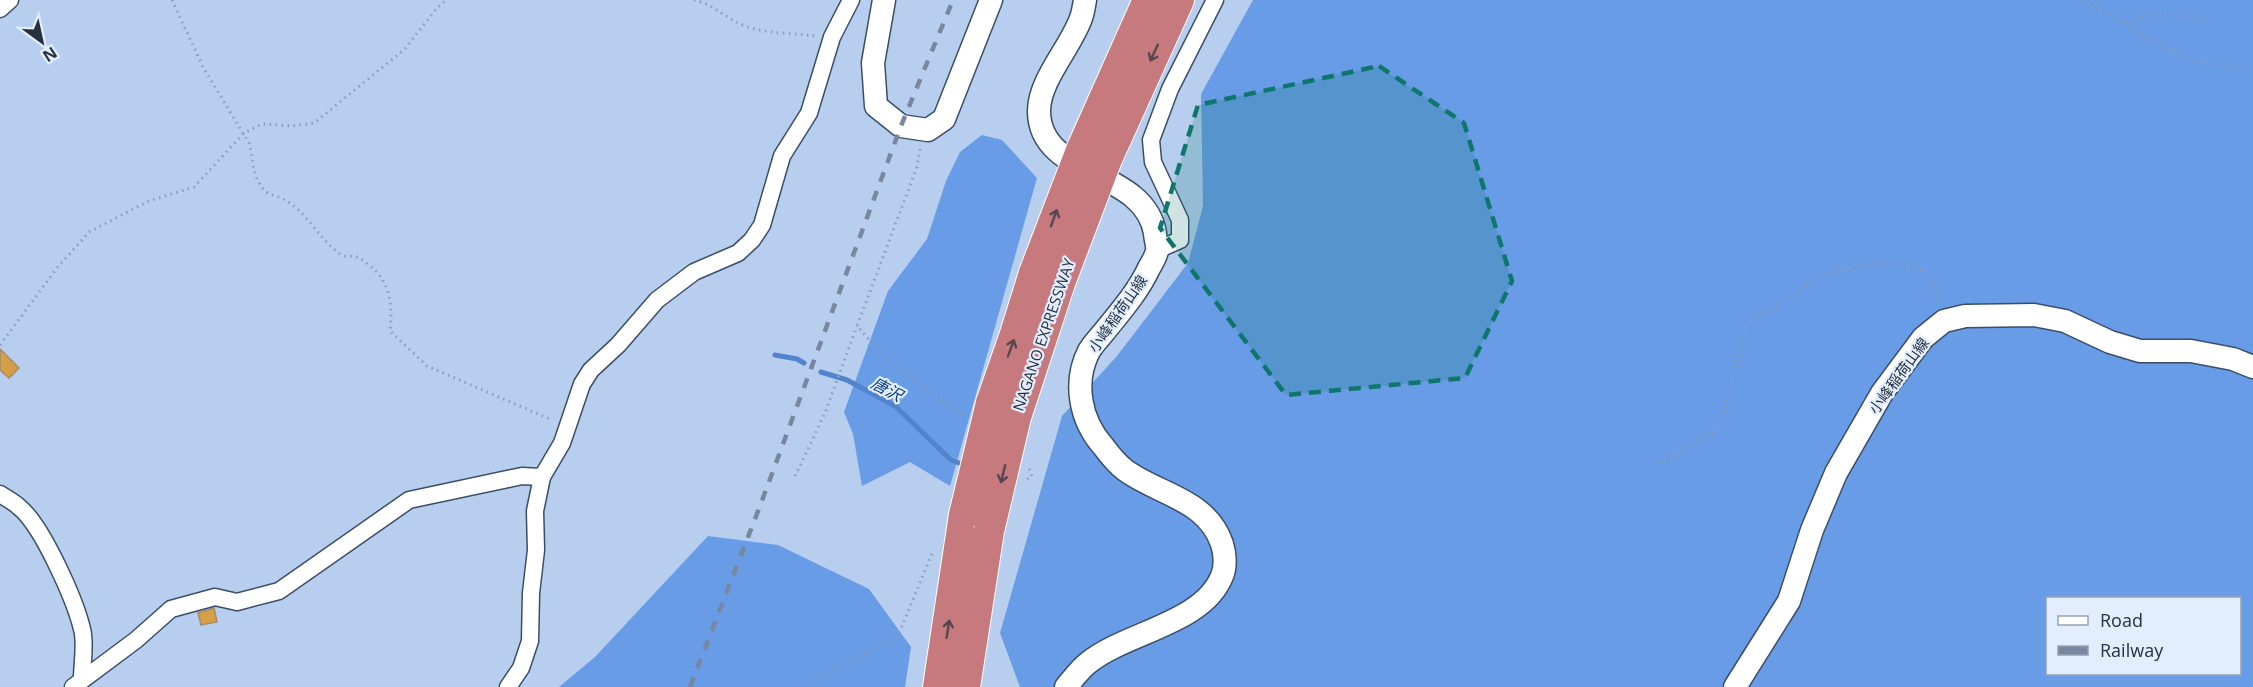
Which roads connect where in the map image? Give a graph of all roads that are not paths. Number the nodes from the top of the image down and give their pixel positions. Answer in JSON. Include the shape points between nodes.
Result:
{"nodes":[{"id":1,"x":10,"y":0,"type":"edge"},
{"id":2,"x":851,"y":0,"type":"edge"},
{"id":3,"x":884,"y":0,"type":"edge"},
{"id":4,"x":991,"y":0,"type":"edge"},
{"id":5,"x":1085,"y":0,"type":"edge"},
{"id":6,"x":1148,"y":0,"type":"edge"},
{"id":7,"x":1179,"y":0,"type":"edge"},
{"id":8,"x":1215,"y":0,"type":"edge"},
{"id":9,"x":0,"y":9,"type":"edge"},
{"id":10,"x":1095,"y":154,"type":"junction"},
{"id":11,"x":1157,"y":250,"type":"junction"},
{"id":12,"x":1047,"y":278,"type":"junction"},
{"id":13,"x":2253,"y":367,"type":"edge"},
{"id":14,"x":542,"y":477,"type":"junction"},
{"id":15,"x":0,"y":495,"type":"edge"},
{"id":16,"x":77,"y":683,"type":"edge"},
{"id":17,"x":508,"y":687,"type":"edge"},
{"id":18,"x":938,"y":687,"type":"edge"},
{"id":19,"x":965,"y":687,"type":"edge"},
{"id":20,"x":1066,"y":687,"type":"edge"},
{"id":21,"x":1736,"y":687,"type":"edge"}],
"edges":[{"from":1,"to":9,"type":"street"},
{"from":2,"to":14,"type":"street","via":[[832,37],[809,113],[782,156],[762,225],[738,253],[694,272],[657,300],[591,370],[582,384],[562,444]]},
{"from":3,"to":4,"type":"main road","via":[[873,63],[876,106],[901,126],[928,130],[944,119]]},
{"from":5,"to":11,"type":"main road","via":[[1081,18],[1042,93],[1042,128],[1062,156],[1131,194],[1154,226]]},
{"from":6,"to":10,"type":"highway","name":"NAGANO EXPRESSWAY"},
{"from":7,"to":10,"type":"highway","name":"NAGANO EXPRESSWAY","one_way":true},
{"from":8,"to":11,"type":"street","via":[[1170,89],[1151,140],[1153,162],[1180,220],[1180,240]]},
{"from":10,"to":12,"type":"highway","name":"NAGANO EXPRESSWAY","bridge":true},
{"from":11,"to":20,"type":"main road","name":"小峰稲荷山線","via":[[1142,283],[1089,351],[1080,398],[1087,423],[1125,470],[1204,513],[1218,533],[1224,553],[1223,575],[1210,596],[1192,610],[1088,663]]},
{"from":18,"to":12,"type":"highway","name":"NAGANO EXPRESSWAY","one_way":true,"bridge":true,"via":[[979,410]]},
{"from":12,"to":19,"type":"highway","name":"NAGANO EXPRESSWAY","one_way":true,"bridge":true,"via":[[989,531]]},
{"from":13,"to":21,"type":"main road","name":"小峰稲荷山線","via":[[2191,351],[2140,351],[2065,321],[2034,315],[1965,316],[1944,321],[1923,338],[1882,393],[1836,473],[1789,601]]},
{"from":14,"to":16,"type":"street","via":[[522,476],[409,500],[279,591],[237,602],[215,597],[171,609]]},
{"from":14,"to":17,"type":"street","via":[[535,511],[530,641],[521,668]]},
{"from":15,"to":16,"type":"street","via":[[20,507],[30,519],[69,594],[83,631]]}]}
